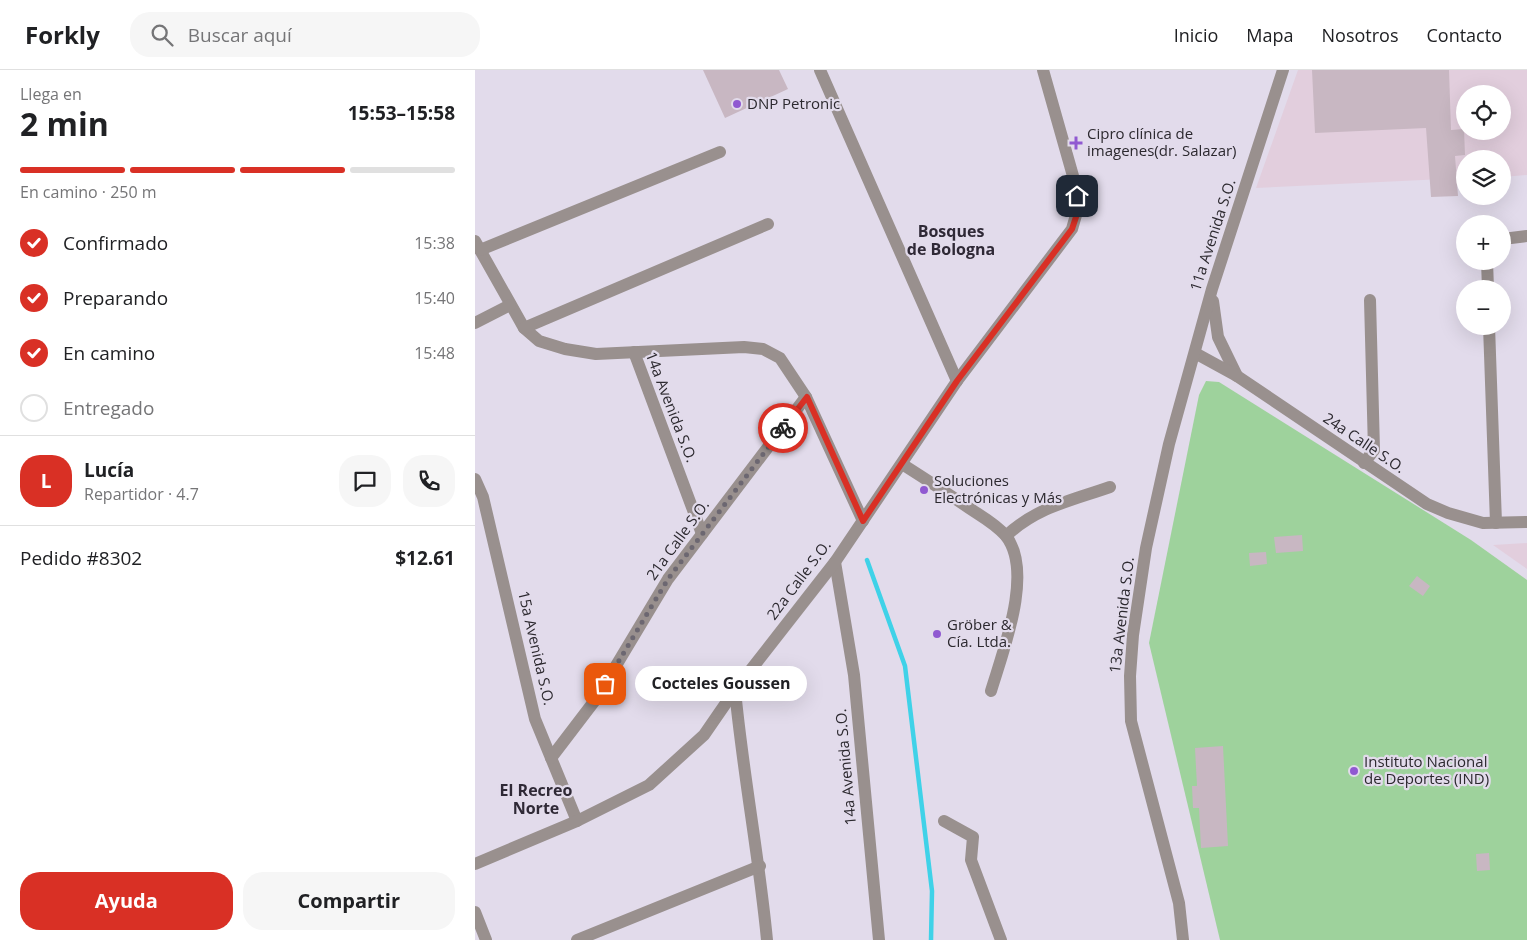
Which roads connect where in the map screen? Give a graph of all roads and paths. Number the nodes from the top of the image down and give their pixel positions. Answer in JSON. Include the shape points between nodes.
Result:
{"nodes":[{"id":1,"x":820,"y":70,"type":"edge"},
{"id":2,"x":1043,"y":70,"type":"edge"},
{"id":3,"x":1283,"y":70,"type":"edge"},
{"id":4,"x":720,"y":152,"type":"dead end"},
{"id":5,"x":767,"y":224,"type":"dead end"},
{"id":6,"x":1527,"y":236,"type":"edge"},
{"id":7,"x":1511,"y":238,"type":"edge"},
{"id":8,"x":477,"y":246,"type":"edge"},
{"id":9,"x":1212,"y":289,"type":"junction"},
{"id":10,"x":1370,"y":300,"type":"dead end"},
{"id":11,"x":509,"y":305,"type":"junction"},
{"id":12,"x":475,"y":323,"type":"edge"},
{"id":13,"x":524,"y":328,"type":"junction"},
{"id":14,"x":1489,"y":335,"type":"edge"},
{"id":15,"x":634,"y":352,"type":"junction"},
{"id":16,"x":1195,"y":353,"type":"junction"},
{"id":17,"x":1237,"y":376,"type":"junction"},
{"id":18,"x":957,"y":381,"type":"junction"},
{"id":19,"x":807,"y":397,"type":"junction"},
{"id":20,"x":1364,"y":463,"type":"junction"},
{"id":21,"x":902,"y":464,"type":"junction"},
{"id":22,"x":475,"y":479,"type":"edge"},
{"id":23,"x":1110,"y":487,"type":"dead end"},
{"id":24,"x":863,"y":521,"type":"junction"},
{"id":25,"x":1527,"y":522,"type":"edge"},
{"id":26,"x":1496,"y":523,"type":"junction"},
{"id":27,"x":702,"y":534,"type":"junction"},
{"id":28,"x":1006,"y":536,"type":"junction"},
{"id":29,"x":835,"y":562,"type":"junction"},
{"id":30,"x":735,"y":690,"type":"junction"},
{"id":31,"x":991,"y":690,"type":"dead end"},
{"id":32,"x":551,"y":758,"type":"junction"},
{"id":33,"x":577,"y":821,"type":"junction"},
{"id":34,"x":944,"y":821,"type":"dead end"},
{"id":35,"x":475,"y":864,"type":"edge"},
{"id":36,"x":760,"y":866,"type":"junction"},
{"id":37,"x":475,"y":912,"type":"edge"},
{"id":38,"x":486,"y":940,"type":"edge"},
{"id":39,"x":577,"y":940,"type":"edge"},
{"id":40,"x":767,"y":940,"type":"edge"},
{"id":41,"x":879,"y":940,"type":"edge"},
{"id":42,"x":1001,"y":940,"type":"edge"},
{"id":43,"x":1183,"y":940,"type":"edge"}],
"edges":[{"from":1,"to":18,"type":"street"},
{"from":2,"to":18,"type":"street","name":"22a Calle S.O.","via":[[1079,208],[1072,229]]},
{"from":3,"to":9,"type":"street","name":"11a Avenida S.O."},
{"from":4,"to":8,"type":"street"},
{"from":5,"to":13,"type":"street"},
{"from":6,"to":7,"type":"street"},
{"from":8,"to":11,"type":"street","name":"14a Avenida S.O."},
{"from":9,"to":16,"type":"street","name":"11a Avenida S.O."},
{"from":9,"to":17,"type":"street","via":[[1218,337]]},
{"from":10,"to":20,"type":"street","via":[[1374,450]]},
{"from":11,"to":12,"type":"street"},
{"from":11,"to":13,"type":"street","name":"14a Avenida S.O."},
{"from":13,"to":15,"type":"street","name":"14a Avenida S.O.","via":[[539,341],[565,349],[596,354]]},
{"from":14,"to":26,"type":"street"},
{"from":15,"to":19,"type":"street","via":[[763,349],[780,358]]},
{"from":15,"to":27,"type":"street","name":"14a Avenida S.O."},
{"from":16,"to":17,"type":"street","name":"24a Calle S.O."},
{"from":16,"to":43,"type":"street","name":"13a Avenida S.O.","via":[[1169,444],[1146,548],[1130,676],[1131,721],[1179,904]]},
{"from":17,"to":20,"type":"street","name":"24a Calle S.O."},
{"from":18,"to":21,"type":"street","name":"22a Calle S.O."},
{"from":19,"to":24,"type":"street"},
{"from":19,"to":27,"type":"street","name":"21a Calle S.O."},
{"from":20,"to":26,"type":"street","name":"24a Calle S.O.","via":[[1427,504],[1468,520]]},
{"from":21,"to":24,"type":"street","name":"22a Calle S.O."},
{"from":21,"to":28,"type":"street"},
{"from":22,"to":32,"type":"street","name":"15a Avenida S.O.","via":[[487,514],[535,719]]},
{"from":23,"to":28,"type":"street","via":[[1041,510]]},
{"from":24,"to":29,"type":"street","name":"22a Calle S.O."},
{"from":25,"to":26,"type":"street","name":"24a Calle S.O."},
{"from":27,"to":32,"type":"street","name":"21a Calle S.O.","via":[[668,579],[596,700]]},
{"from":28,"to":31,"type":"street","via":[[1015,556],[1015,606]]},
{"from":29,"to":30,"type":"street","name":"22a Calle S.O."},
{"from":29,"to":41,"type":"street","name":"14a Avenida S.O.","via":[[854,675]]},
{"from":30,"to":33,"type":"street","name":"22a Calle S.O.","via":[[704,735],[649,784]]},
{"from":30,"to":36,"type":"street","via":[[740,744]]},
{"from":32,"to":33,"type":"street","name":"15a Avenida S.O."},
{"from":33,"to":35,"type":"street","name":"22a Calle S.O."},
{"from":34,"to":42,"type":"street","via":[[973,837],[971,860]]},
{"from":36,"to":39,"type":"street"},
{"from":36,"to":40,"type":"street"},
{"from":37,"to":38,"type":"street"}]}
